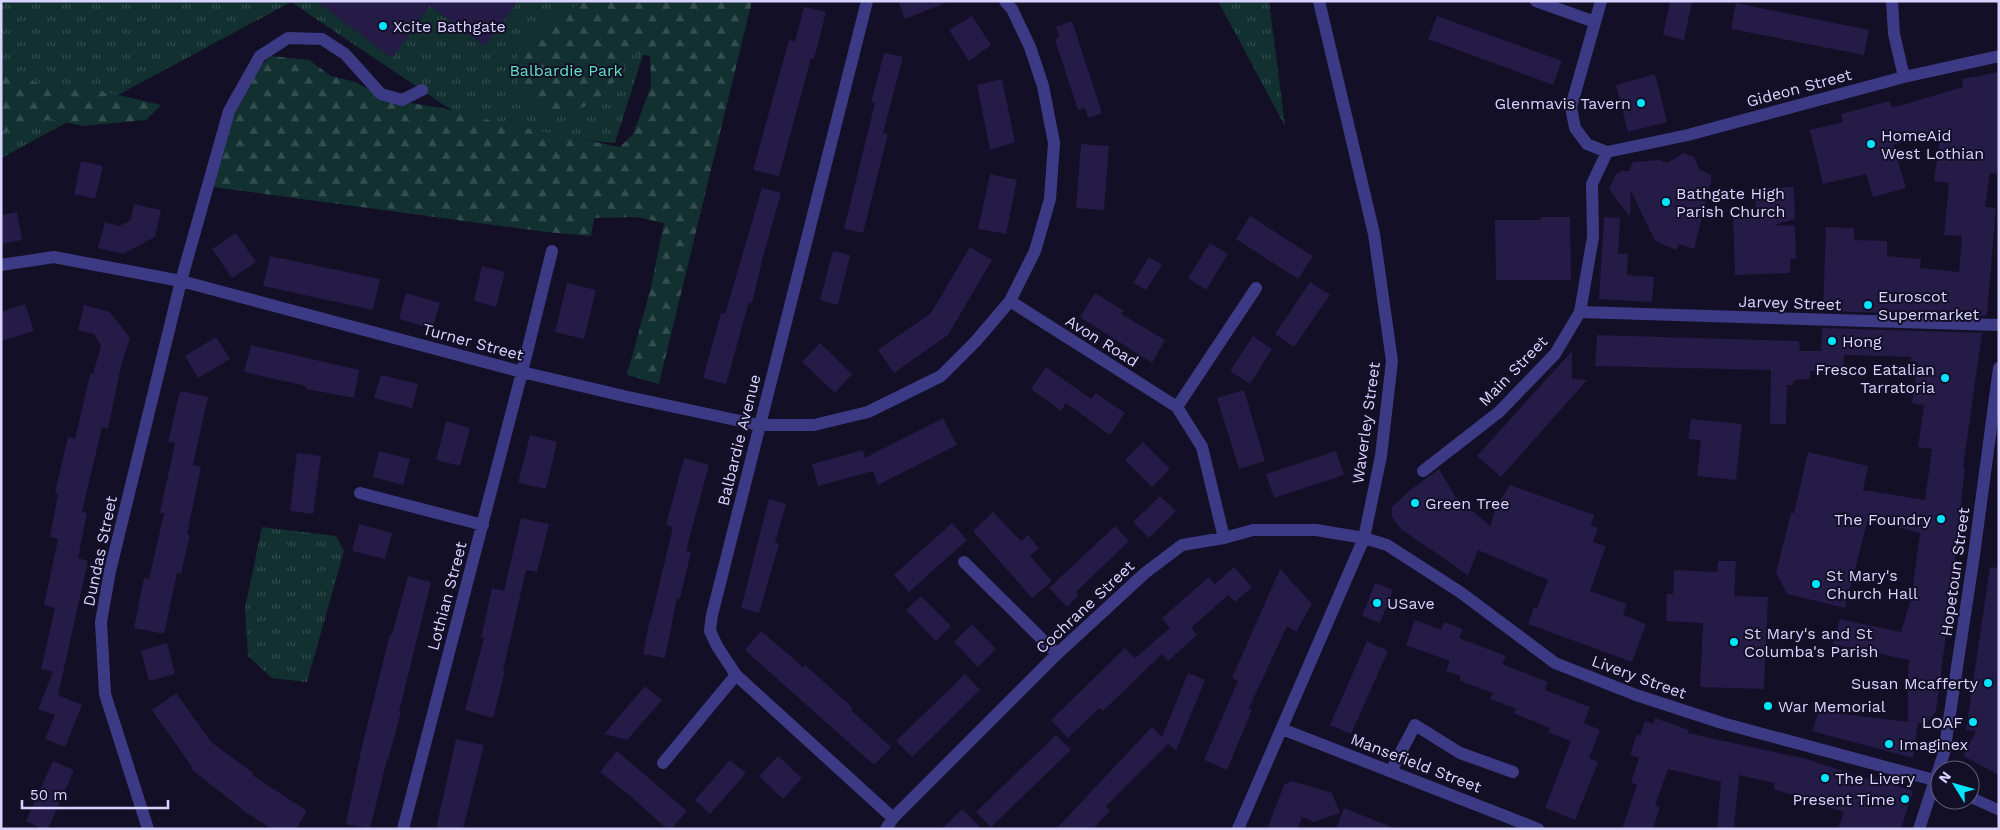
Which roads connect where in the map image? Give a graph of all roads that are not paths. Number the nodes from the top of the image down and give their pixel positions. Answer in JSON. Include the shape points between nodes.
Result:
{"nodes":[{"id":1,"x":867,"y":1,"type":"edge"},
{"id":2,"x":1006,"y":1,"type":"edge"},
{"id":3,"x":1319,"y":1,"type":"edge"},
{"id":4,"x":1536,"y":1,"type":"edge"},
{"id":5,"x":1601,"y":1,"type":"edge"},
{"id":6,"x":1892,"y":1,"type":"edge"},
{"id":7,"x":1595,"y":22,"type":"junction"},
{"id":8,"x":1999,"y":56,"type":"edge"},
{"id":9,"x":1904,"y":77,"type":"junction"},
{"id":10,"x":422,"y":90,"type":"dead end"},
{"id":11,"x":1607,"y":152,"type":"junction"},
{"id":12,"x":552,"y":251,"type":"dead end"},
{"id":13,"x":1,"y":265,"type":"edge"},
{"id":14,"x":181,"y":281,"type":"junction"},
{"id":15,"x":1256,"y":288,"type":"dead end"},
{"id":16,"x":1010,"y":301,"type":"junction"},
{"id":17,"x":1580,"y":312,"type":"junction"},
{"id":18,"x":1999,"y":325,"type":"edge"},
{"id":19,"x":1999,"y":368,"type":"edge"},
{"id":20,"x":522,"y":372,"type":"junction"},
{"id":21,"x":1177,"y":407,"type":"junction"},
{"id":22,"x":759,"y":425,"type":"junction"},
{"id":23,"x":1423,"y":471,"type":"dead end"},
{"id":24,"x":360,"y":493,"type":"dead end"},
{"id":25,"x":483,"y":525,"type":"junction"},
{"id":26,"x":1224,"y":538,"type":"junction"},
{"id":27,"x":1364,"y":538,"type":"junction"},
{"id":28,"x":964,"y":562,"type":"dead end"},
{"id":29,"x":1057,"y":654,"type":"junction"},
{"id":30,"x":736,"y":675,"type":"junction"},
{"id":31,"x":1282,"y":728,"type":"junction"},
{"id":32,"x":1942,"y":760,"type":"edge"},
{"id":33,"x":663,"y":763,"type":"dead end"},
{"id":34,"x":1391,"y":771,"type":"junction"},
{"id":35,"x":1512,"y":772,"type":"dead end"},
{"id":36,"x":1930,"y":779,"type":"edge"},
{"id":37,"x":1930,"y":800,"type":"edge"},
{"id":38,"x":1980,"y":801,"type":"edge"},
{"id":39,"x":1999,"y":810,"type":"edge"},
{"id":40,"x":889,"y":823,"type":"edge"},
{"id":41,"x":148,"y":829,"type":"edge"},
{"id":42,"x":403,"y":829,"type":"edge"},
{"id":43,"x":1238,"y":829,"type":"edge"},
{"id":44,"x":1538,"y":829,"type":"edge"},
{"id":45,"x":1919,"y":829,"type":"edge"}],
"edges":[{"from":1,"to":22,"type":"street","name":"Balbardie Avenue"},
{"from":2,"to":16,"type":"street","name":"Turner Street","via":[[1032,54],[1043,86],[1054,143],[1050,199],[1035,251]]},
{"from":3,"to":27,"type":"street","name":"Waverley Street","via":[[1374,234],[1392,361],[1381,456]]},
{"from":4,"to":7,"type":"street"},
{"from":5,"to":7,"type":"street"},
{"from":6,"to":9,"type":"street","via":[[1894,34]]},
{"from":7,"to":11,"type":"street","via":[[1571,107],[1574,128],[1587,144]]},
{"from":8,"to":9,"type":"street","name":"Gideon Street"},
{"from":9,"to":11,"type":"street","name":"Gideon Street","via":[[1688,135]]},
{"from":10,"to":14,"type":"street","name":"Dundas Street","via":[[402,100],[381,94],[345,54],[322,39],[288,38],[260,56],[228,111]]},
{"from":11,"to":17,"type":"street","name":"Main Street","via":[[1592,184],[1593,237]]},
{"from":12,"to":20,"type":"street","name":"Lothian Street"},
{"from":13,"to":14,"type":"street","name":"Turner Street","via":[[54,257]]},
{"from":14,"to":20,"type":"street","name":"Turner Street"},
{"from":14,"to":41,"type":"street","name":"Dundas Street","via":[[110,571],[101,622],[106,694]]},
{"from":15,"to":21,"type":"street"},
{"from":16,"to":21,"type":"street","name":"Avon Road"},
{"from":16,"to":22,"type":"street","name":"Turner Street","via":[[942,376],[868,412],[814,425]]},
{"from":17,"to":18,"type":"street","name":"Jarvey Street"},
{"from":17,"to":23,"type":"street","name":"Main Street","via":[[1555,354],[1499,412]]},
{"from":19,"to":32,"type":"street","name":"Hopetoun Street"},
{"from":20,"to":22,"type":"street","name":"Turner Street"},
{"from":20,"to":25,"type":"street","name":"Lothian Street"},
{"from":21,"to":26,"type":"street","name":"Avon Road","via":[[1202,447]]},
{"from":22,"to":30,"type":"street","name":"Balbardie Avenue","via":[[710,631]]},
{"from":24,"to":25,"type":"street"},
{"from":25,"to":42,"type":"street","name":"Lothian Street"},
{"from":26,"to":27,"type":"street","name":"Cochrane Street","via":[[1253,530],[1316,530]]},
{"from":26,"to":29,"type":"street","name":"Cochrane Street","via":[[1182,545],[1145,573]]},
{"from":27,"to":31,"type":"street","name":"Waverley Street"},
{"from":27,"to":36,"type":"street","name":"Livery Street","via":[[1387,545],[1460,592],[1555,663],[1636,695],[1722,723]]},
{"from":28,"to":29,"type":"street"},
{"from":29,"to":40,"type":"street","name":"Cochrane Street"},
{"from":30,"to":33,"type":"street"},
{"from":30,"to":40,"type":"street","name":"Balbardie Avenue"},
{"from":31,"to":34,"type":"street","name":"Mansefield Street"},
{"from":31,"to":43,"type":"street","name":"Waverley Street"},
{"from":34,"to":35,"type":"street","via":[[1415,724],[1460,753]]},
{"from":34,"to":44,"type":"street","name":"Mansefield Street"},
{"from":37,"to":45,"type":"street","name":"Hopetoun Street"},
{"from":38,"to":39,"type":"street"}]}
